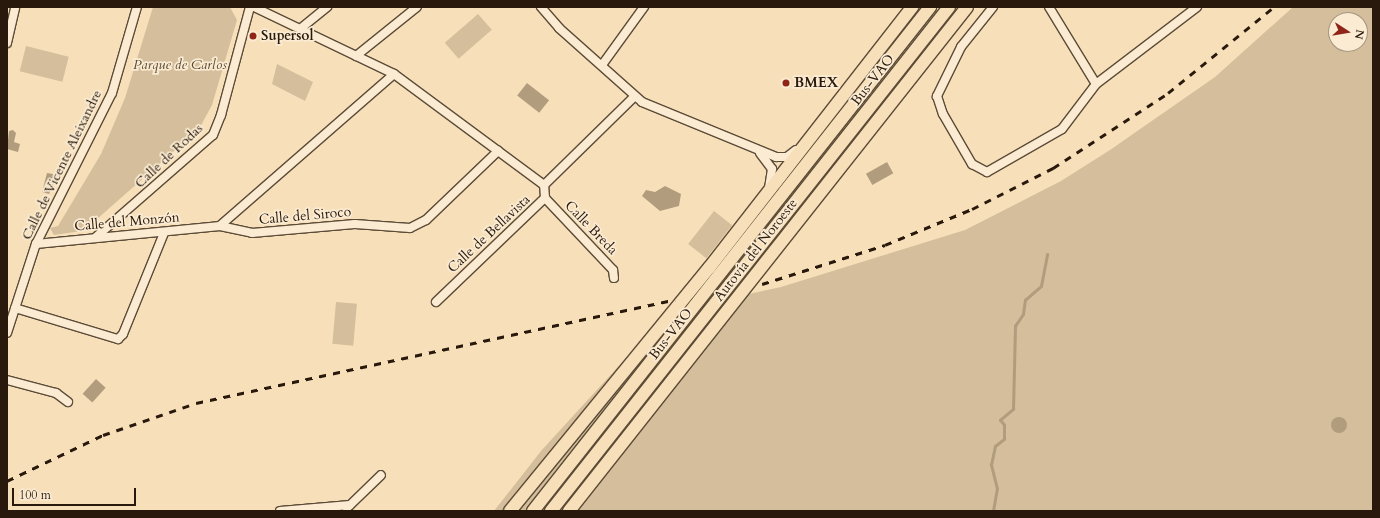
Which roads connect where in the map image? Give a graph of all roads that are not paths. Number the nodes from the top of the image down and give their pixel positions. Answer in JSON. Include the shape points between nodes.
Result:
{"nodes":[{"id":1,"x":15,"y":7,"type":"edge"},
{"id":2,"x":137,"y":7,"type":"edge"},
{"id":3,"x":254,"y":7,"type":"edge"},
{"id":4,"x":327,"y":7,"type":"edge"},
{"id":5,"x":417,"y":7,"type":"edge"},
{"id":6,"x":542,"y":7,"type":"edge"},
{"id":7,"x":644,"y":7,"type":"edge"},
{"id":8,"x":912,"y":7,"type":"edge"},
{"id":9,"x":930,"y":7,"type":"edge"},
{"id":10,"x":949,"y":7,"type":"edge"},
{"id":11,"x":976,"y":7,"type":"edge"},
{"id":12,"x":993,"y":7,"type":"edge"},
{"id":13,"x":1049,"y":7,"type":"edge"},
{"id":14,"x":1196,"y":7,"type":"edge"},
{"id":15,"x":965,"y":10,"type":"edge"},
{"id":16,"x":300,"y":29,"type":"junction"},
{"id":17,"x":7,"y":43,"type":"edge"},
{"id":18,"x":356,"y":56,"type":"junction"},
{"id":19,"x":602,"y":64,"type":"junction"},
{"id":20,"x":394,"y":74,"type":"junction"},
{"id":21,"x":854,"y":80,"type":"junction"},
{"id":22,"x":1096,"y":84,"type":"junction"},
{"id":23,"x":634,"y":97,"type":"junction"},
{"id":24,"x":757,"y":150,"type":"junction"},
{"id":25,"x":498,"y":151,"type":"junction"},
{"id":26,"x":544,"y":185,"type":"junction"},
{"id":27,"x":545,"y":198,"type":"junction"},
{"id":28,"x":753,"y":212,"type":"junction"},
{"id":29,"x":220,"y":226,"type":"junction"},
{"id":30,"x":164,"y":233,"type":"junction"},
{"id":31,"x":96,"y":237,"type":"junction"},
{"id":32,"x":36,"y":244,"type":"junction"},
{"id":33,"x":614,"y":278,"type":"dead end"},
{"id":34,"x":436,"y":302,"type":"dead end"},
{"id":35,"x":15,"y":308,"type":"junction"},
{"id":36,"x":7,"y":333,"type":"edge"},
{"id":37,"x":658,"y":351,"type":"junction"},
{"id":38,"x":7,"y":380,"type":"edge"},
{"id":39,"x":68,"y":402,"type":"dead end"},
{"id":40,"x":380,"y":475,"type":"dead end"},
{"id":41,"x":347,"y":508,"type":"edge"},
{"id":42,"x":280,"y":511,"type":"edge"},
{"id":43,"x":510,"y":511,"type":"edge"},
{"id":44,"x":518,"y":511,"type":"edge"},
{"id":45,"x":533,"y":511,"type":"edge"},
{"id":46,"x":551,"y":511,"type":"edge"},
{"id":47,"x":569,"y":511,"type":"edge"}],
"edges":[{"from":1,"to":17,"type":"street"},
{"from":2,"to":32,"type":"street","name":"Calle de Vicente Aleixandre","via":[[122,65],[107,104]]},
{"from":3,"to":16,"type":"street"},
{"from":3,"to":31,"type":"street","name":"Calle de Rodas","via":[[213,134]]},
{"from":4,"to":16,"type":"street"},
{"from":5,"to":18,"type":"street"},
{"from":6,"to":19,"type":"street","via":[[559,28]]},
{"from":7,"to":19,"type":"street"},
{"from":8,"to":21,"type":"highway"},
{"from":9,"to":37,"type":"highway","name":"Autovía del Noroeste"},
{"from":10,"to":46,"type":"highway","name":"Bus-VAO"},
{"from":11,"to":15,"type":"highway"},
{"from":12,"to":22,"type":"street","via":[[961,46],[936,96],[943,114],[972,164],[987,172],[1062,129]]},
{"from":13,"to":22,"type":"street"},
{"from":14,"to":22,"type":"street"},
{"from":15,"to":47,"type":"highway","name":"Autovía del Noroeste"},
{"from":16,"to":18,"type":"street"},
{"from":18,"to":20,"type":"street"},
{"from":19,"to":23,"type":"street"},
{"from":20,"to":25,"type":"street"},
{"from":20,"to":29,"type":"street","name":"Calle del Siroco"},
{"from":21,"to":24,"type":"street","via":[[793,154],[780,158]]},
{"from":21,"to":28,"type":"highway"},
{"from":23,"to":24,"type":"street"},
{"from":23,"to":26,"type":"street","name":"Calle de Bellavista"},
{"from":24,"to":28,"type":"street","via":[[770,164],[772,177]]},
{"from":25,"to":26,"type":"street"},
{"from":25,"to":29,"type":"street","name":"Calle del Siroco","via":[[426,220],[410,228],[355,224],[266,233]]},
{"from":26,"to":27,"type":"street","name":"Calle de Bellavista"},
{"from":27,"to":33,"type":"street","name":"Calle Breda","via":[[613,270]]},
{"from":27,"to":34,"type":"street","name":"Calle de Bellavista"},
{"from":28,"to":43,"type":"highway"},
{"from":29,"to":30,"type":"street","name":"Calle del Monzón"},
{"from":30,"to":31,"type":"street","name":"Calle del Monzón"},
{"from":30,"to":35,"type":"street","via":[[123,334],[118,339]]},
{"from":31,"to":32,"type":"street","name":"Calle del Monzón"},
{"from":32,"to":35,"type":"street","name":"Calle de Vicente Aleixandre"},
{"from":35,"to":36,"type":"street","name":"Calle de Vicente Aleixandre"},
{"from":37,"to":44,"type":"highway","via":[[646,356],[628,376]]},
{"from":37,"to":45,"type":"highway","name":"Autovía del Noroeste"},
{"from":38,"to":39,"type":"street","via":[[56,393]]},
{"from":40,"to":41,"type":"street"},
{"from":41,"to":42,"type":"street"}]}
